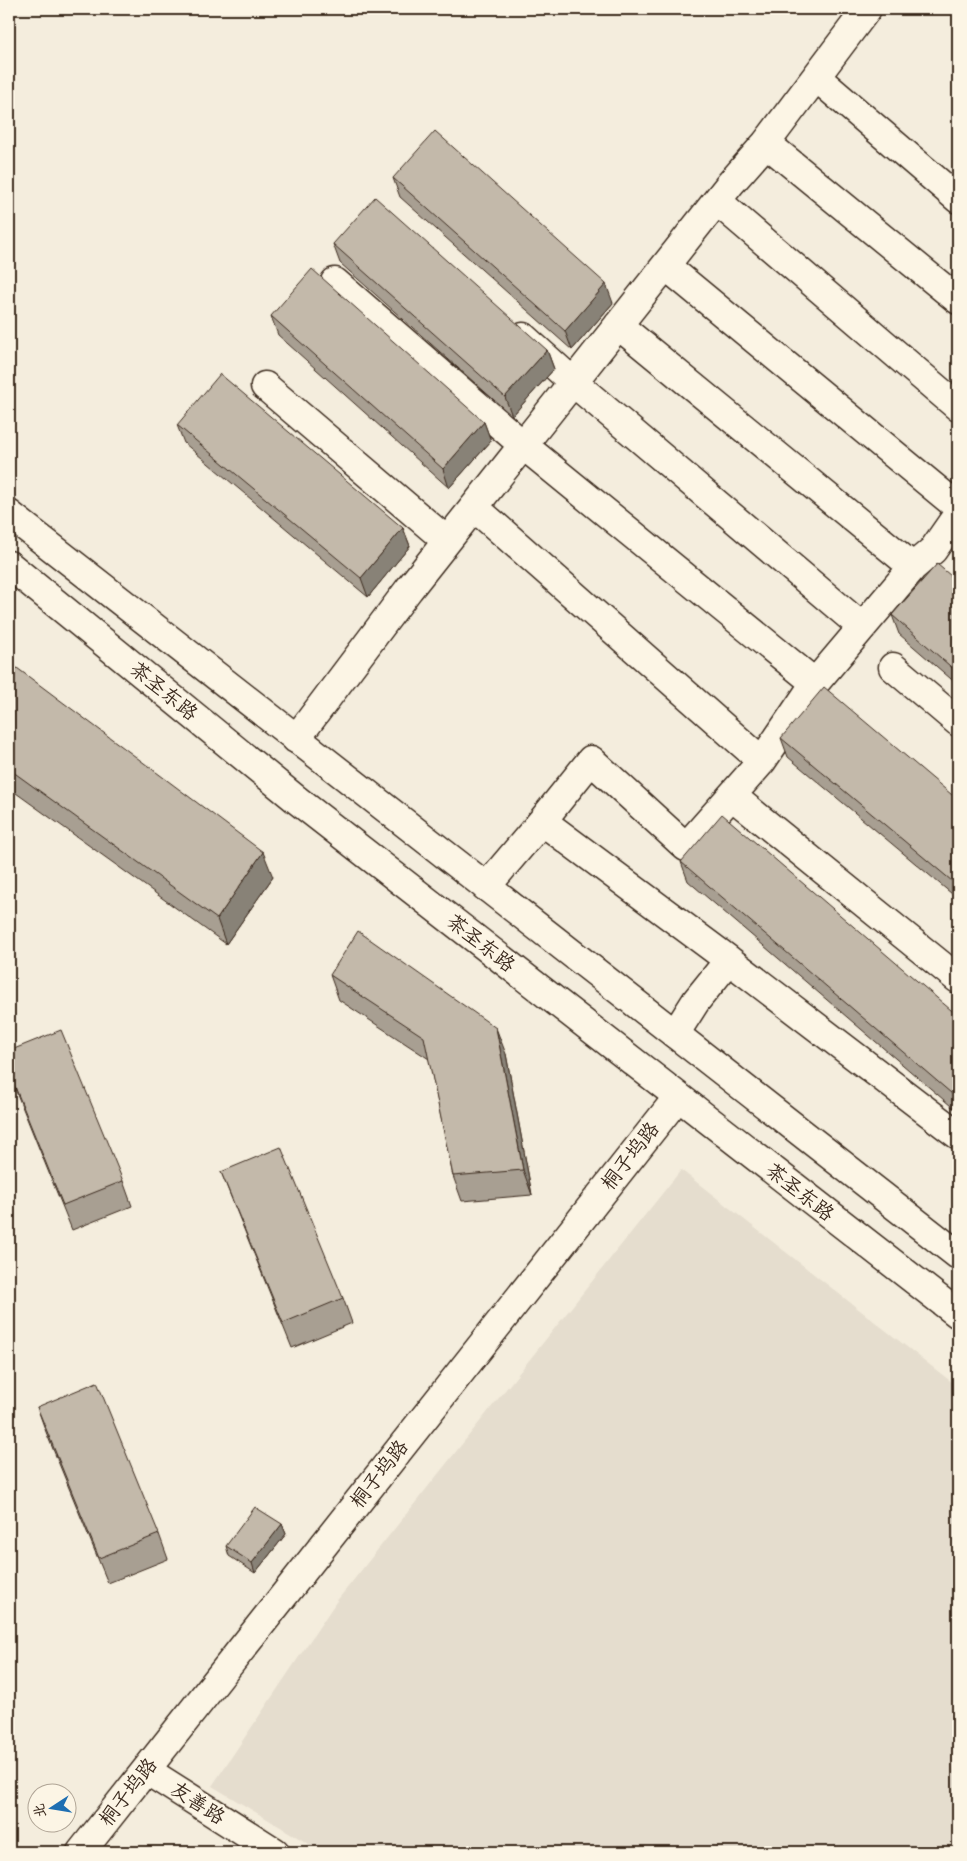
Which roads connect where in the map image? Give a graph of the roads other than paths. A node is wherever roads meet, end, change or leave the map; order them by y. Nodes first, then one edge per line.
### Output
1 (867, 9) edge
2 (816, 77) junction
3 (766, 143) junction
4 (958, 199) edge
5 (717, 201) junction
6 (666, 266) junction
7 (335, 282) dead end
8 (958, 300) edge
9 (502, 317) edge
10 (618, 325) junction
11 (573, 382) junction
12 (265, 386) dead end
13 (958, 407) edge
14 (523, 445) junction
15 (474, 507) junction
16 (958, 508) edge
17 (9, 514) edge
18 (958, 514) edge
19 (447, 541) junction
20 (9, 565) edge
21 (913, 567) junction
22 (862, 627) junction
23 (893, 667) dead end
24 (816, 683) junction
25 (958, 722) edge
26 (296, 740) junction
27 (762, 762) junction
28 (732, 796) junction
29 (542, 821) junction
30 (486, 887) junction
31 (729, 960) junction
32 (958, 979) edge
33 (674, 1034) junction
34 (678, 1097) junction
35 (958, 1135) edge
36 (958, 1255) edge
37 (958, 1314) edge
38 (146, 1770) junction
39 (81, 1852) edge
40 (275, 1852) edge

1 - 2 main road
2 - 3 main road
2 - 4 main road
3 - 5 main road
3 - 8 main road
5 - 6 main road
5 - 13 main road
6 - 10 main road
6 - 16 main road
7 - 14 main road
9 - 11 main road
10 - 11 main road
10 - 21 main road
11 - 14 main road
11 - 22 main road
12 - 19 main road
14 - 15 main road
14 - 24 main road
15 - 19 main road
15 - 27 main road
17 - 26 main road
18 - 21 main road
19 - 26 main road
20 - 34 main road, 茶圣东路
21 - 22 main road
22 - 24 main road
23 - 25 main road
24 - 27 main road
26 - 30 main road
27 - 28 main road
28 - 29 main road
28 - 32 main road
29 - 30 main road
29 - 31 main road
30 - 33 main road
31 - 33 main road
31 - 35 main road
33 - 36 main road
34 - 37 main road, 茶圣东路
34 - 38 main road, 桐子坞路
38 - 39 main road, 桐子坞路
38 - 40 main road, 友善路

